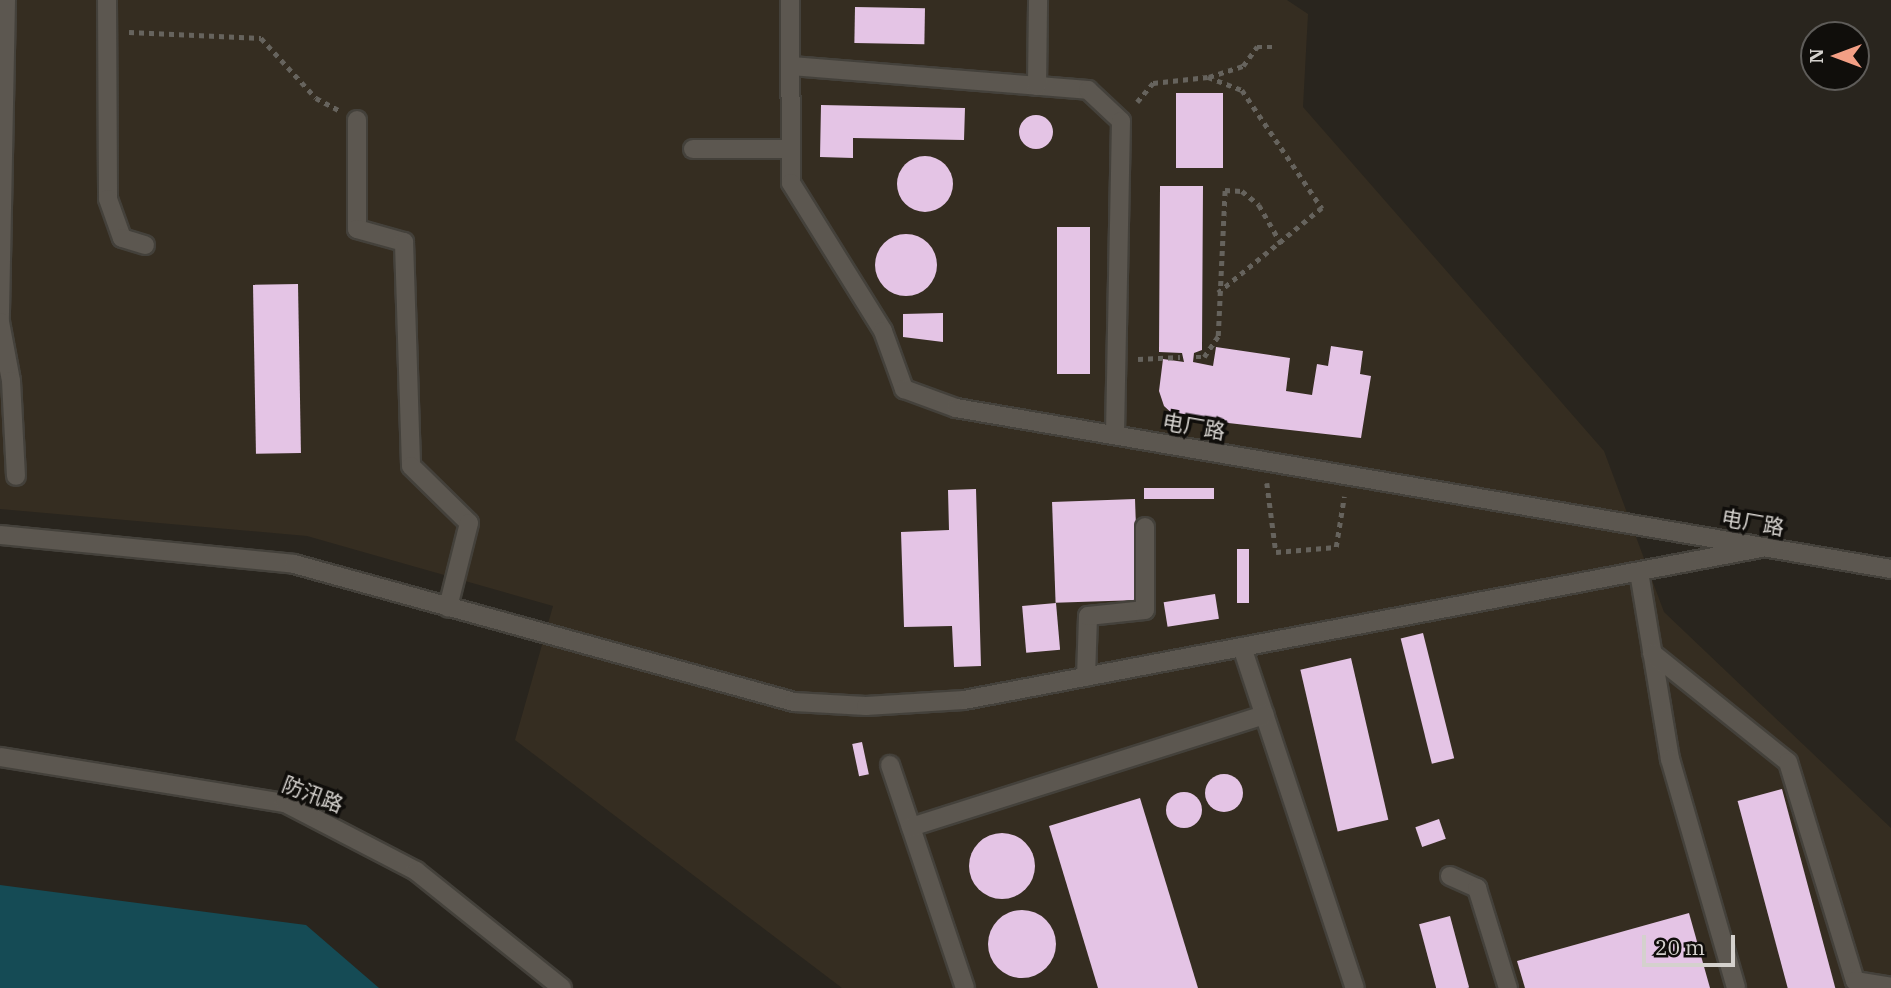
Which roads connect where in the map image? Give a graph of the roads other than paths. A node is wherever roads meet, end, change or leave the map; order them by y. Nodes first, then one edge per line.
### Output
1 (6, 0) edge
2 (107, 0) edge
3 (790, 0) edge
4 (1038, 0) edge
5 (790, 66) junction
6 (1037, 86) junction
7 (2, 99) edge
8 (357, 120) road end
9 (693, 149) dead end
10 (790, 149) junction
11 (145, 245) dead end
12 (1115, 435) junction
13 (16, 476) dead end
14 (1145, 527) dead end
15 (0, 535) edge
16 (1766, 547) junction
17 (1891, 569) edge
18 (1639, 572) junction
19 (448, 607) junction
20 (1242, 647) junction
21 (1652, 653) junction
22 (1086, 677) junction
23 (1265, 715) junction
24 (0, 757) edge
25 (890, 765) dead end
26 (911, 827) junction
27 (1450, 876) dead end
28 (1891, 987) edge
29 (562, 988) edge
30 (965, 988) edge
31 (1355, 988) edge
32 (1508, 988) edge
33 (1736, 988) edge

1 - 7 street
2 - 11 street
3 - 5 street, 电厂路
4 - 6 street
5 - 6 street
5 - 10 street, 电厂路
6 - 12 street
7 - 13 street
8 - 19 street
9 - 10 street
10 - 12 street, 电厂路
12 - 16 street, 电厂路
14 - 22 street
15 - 19 street
16 - 17 street, 电厂路
16 - 18 street
18 - 20 street
18 - 21 street
19 - 22 street
20 - 22 street
20 - 23 street
21 - 28 street
21 - 33 street
23 - 26 street
23 - 31 street
24 - 29 street, 防汛路
25 - 26 street
26 - 30 street
27 - 32 street

